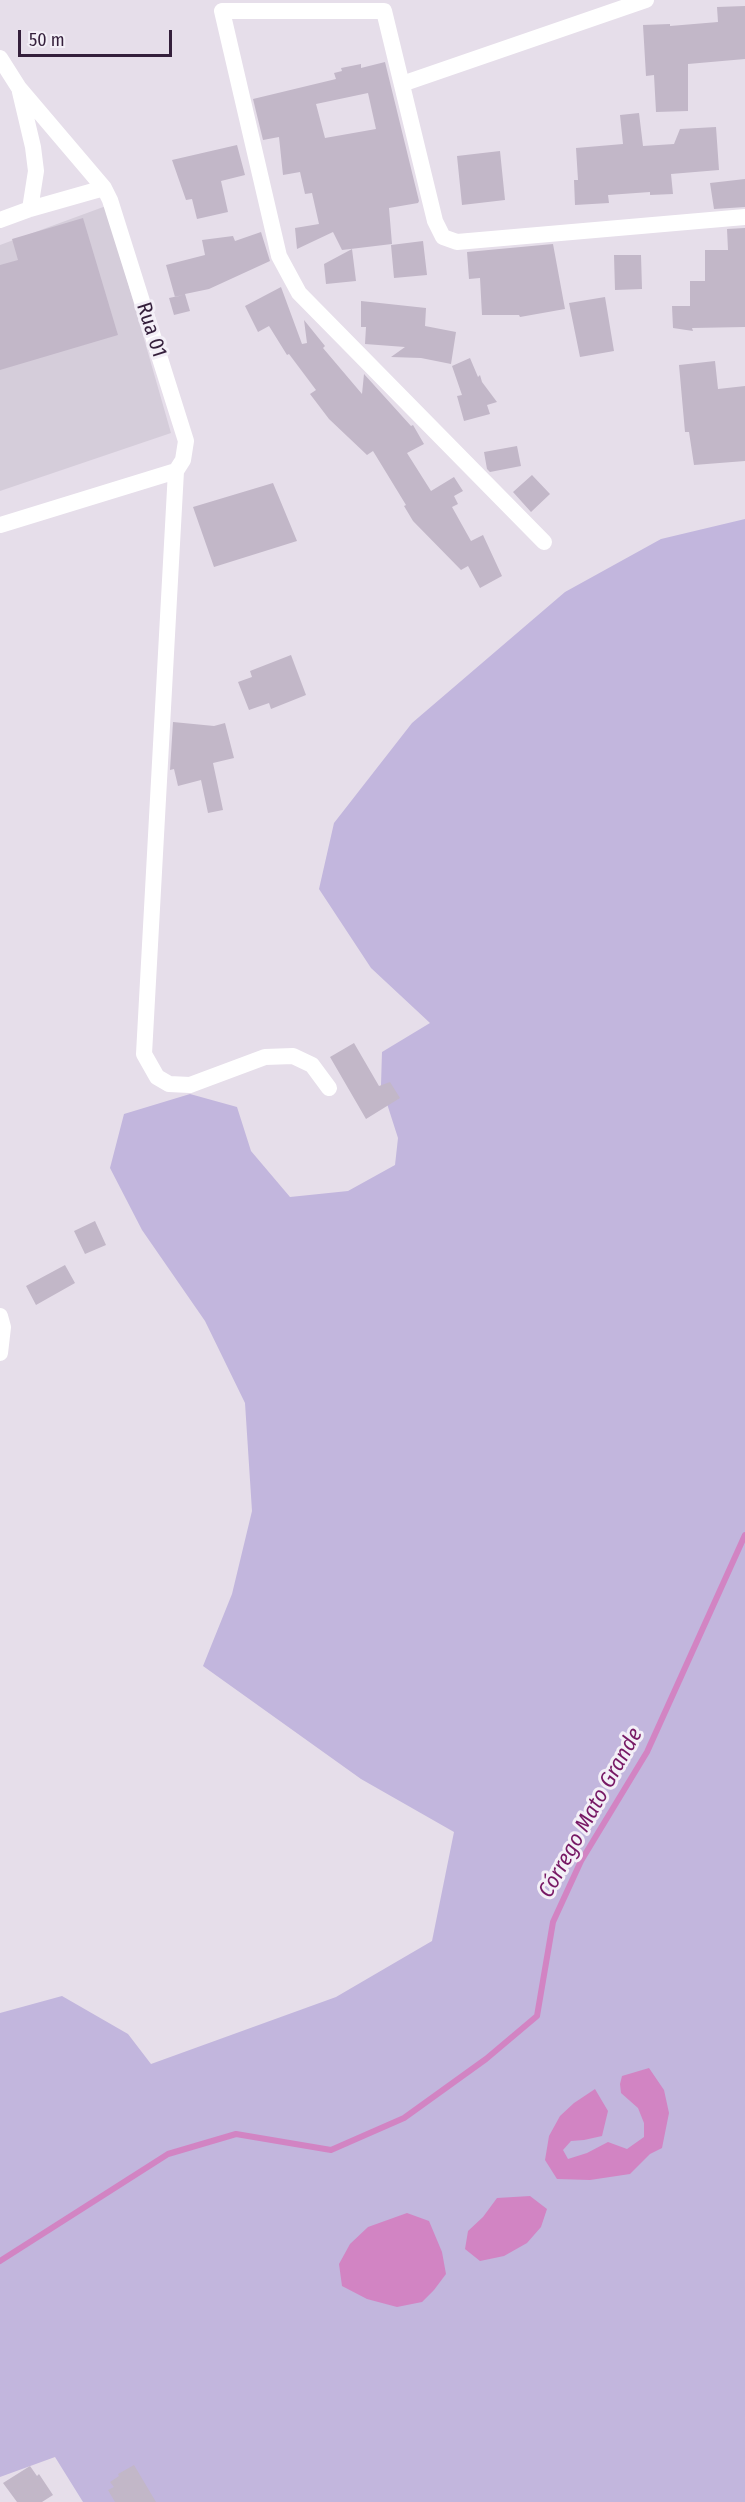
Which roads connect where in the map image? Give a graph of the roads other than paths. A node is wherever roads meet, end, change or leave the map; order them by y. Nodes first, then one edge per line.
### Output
1 (646, 0) edge
2 (0, 58) edge
3 (402, 84) junction
4 (19, 88) junction
5 (104, 188) junction
6 (30, 209) junction
7 (745, 217) edge
8 (0, 220) edge
9 (176, 471) junction
10 (0, 525) edge
11 (544, 542) dead end
12 (329, 1088) dead end
13 (0, 1316) edge
14 (0, 1353) edge

1 - 3 street
2 - 4 street, Rua 01
3 - 7 street
3 - 11 street
4 - 5 street, Rua 01
4 - 6 street
5 - 6 street
5 - 9 street, Rua 01
6 - 8 street
9 - 10 street
9 - 12 street, Rua 01
13 - 14 street

